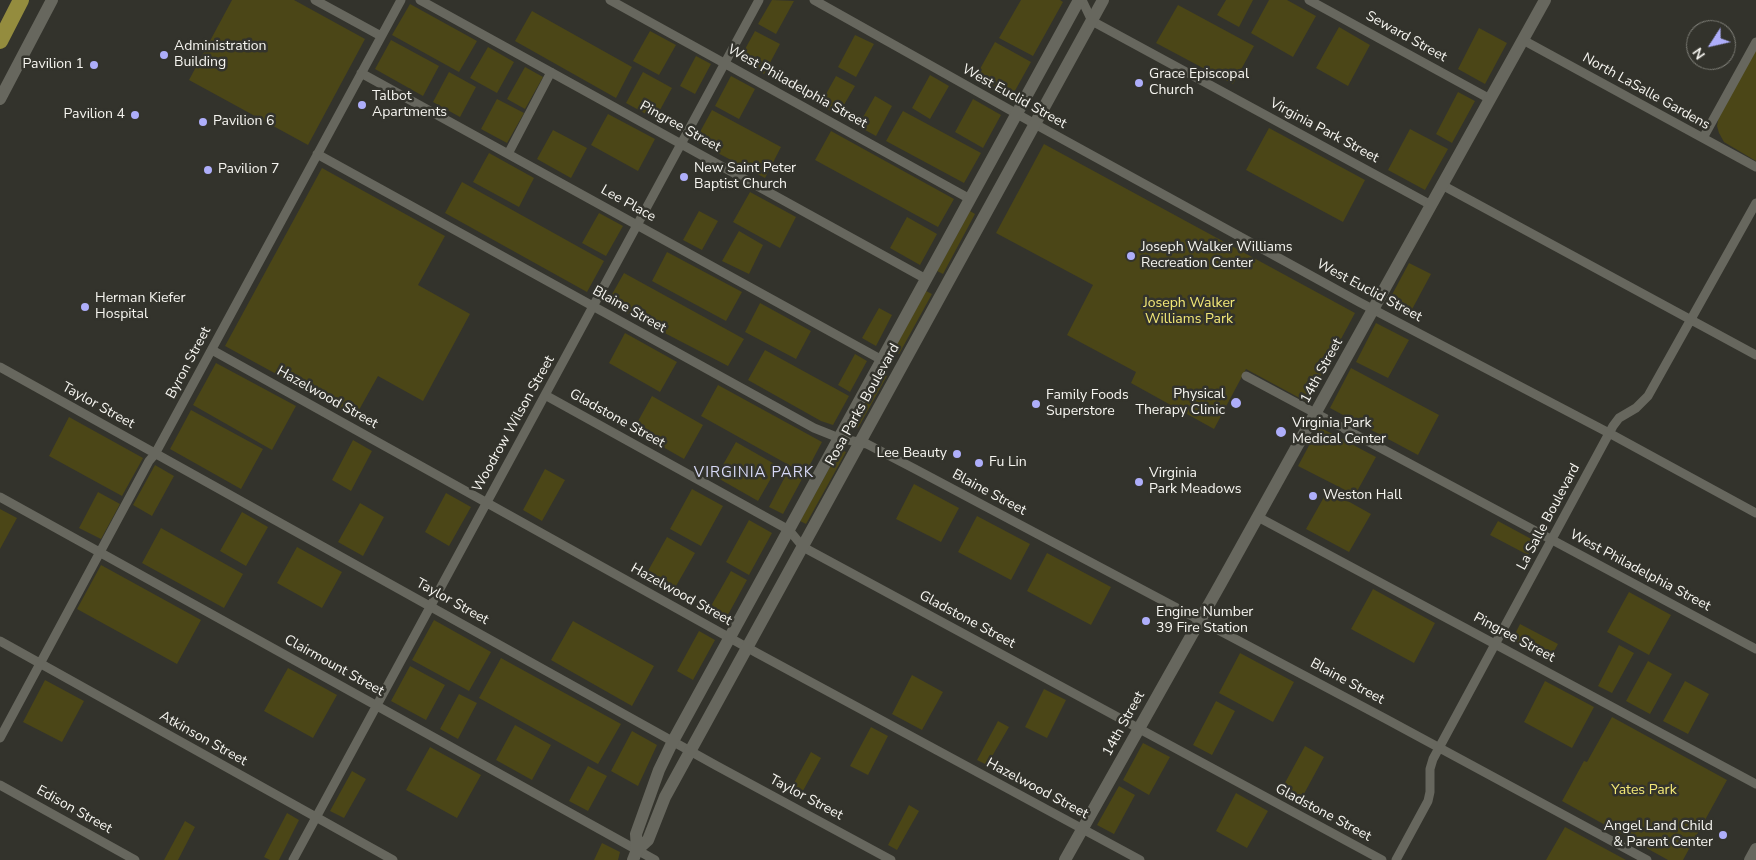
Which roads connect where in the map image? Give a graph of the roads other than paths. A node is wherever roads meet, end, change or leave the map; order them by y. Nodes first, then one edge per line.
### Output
1 (11, 0) edge
2 (21, 0) edge
3 (52, 0) edge
4 (315, 0) edge
5 (400, 0) edge
6 (420, 0) edge
7 (610, 0) edge
8 (759, 0) edge
9 (814, 0) edge
10 (1080, 0) edge
11 (1103, 0) edge
12 (1309, 0) edge
13 (1545, 0) edge
14 (0, 19) edge
15 (1092, 21) junction
16 (381, 36) junction
17 (0, 40) edge
18 (1523, 40) junction
19 (1756, 42) edge
20 (725, 63) junction
21 (552, 72) junction
22 (361, 73) junction
23 (1490, 98) junction
24 (0, 99) edge
25 (1016, 114) junction
26 (1035, 124) junction
27 (1703, 138) junction
28 (681, 144) junction
29 (317, 154) junction
30 (508, 154) junction
31 (1756, 167) edge
32 (1442, 184) junction
33 (970, 199) junction
34 (1756, 202) edge
35 (1431, 205) junction
36 (638, 225) junction
37 (926, 279) junction
38 (594, 306) junction
39 (1373, 309) junction
40 (1691, 320) junction
41 (212, 350) junction
42 (1756, 355) edge
43 (882, 360) junction
44 (0, 367) edge
45 (1246, 376) dead end
46 (545, 395) junction
47 (1315, 413) junction
48 (1609, 434) junction
49 (839, 438) junction
50 (860, 442) junction
51 (155, 454) junction
52 (0, 497) edge
53 (487, 503) junction
54 (1756, 513) edge
55 (1258, 517) junction
56 (789, 530) junction
57 (1553, 539) junction
58 (802, 547) junction
59 (100, 552) junction
60 (430, 606) junction
61 (1200, 620) junction
62 (730, 638) junction
63 (0, 641) edge
64 (1496, 644) junction
65 (748, 648) junction
66 (1756, 649) edge
67 (40, 664) junction
68 (376, 705) junction
69 (1138, 728) junction
70 (0, 738) edge
71 (673, 742) junction
72 (1439, 748) junction
73 (690, 751) junction
74 (1756, 784) edge
75 (0, 785) edge
76 (316, 817) junction
77 (1082, 829) junction
78 (635, 855) edge
79 (135, 860) edge
80 (293, 860) edge
81 (393, 860) edge
82 (655, 860) edge
83 (892, 860) edge
84 (1065, 860) edge
85 (1140, 860) edge
86 (1382, 860) edge
87 (1396, 860) edge
88 (1647, 860) edge

1 - 14 highway
2 - 17 highway
3 - 24 street
4 - 16 street
5 - 16 street, Byron Street
6 - 21 street, Pingree Street
7 - 20 street, West Philadelphia Street
8 - 20 street, Woodrow Wilson Street
9 - 25 street, West Euclid Street
10 - 15 street
10 - 25 street, Rosa Parks Boulevard
11 - 15 street, Rosa Parks Boulevard
12 - 23 street, Seward Street
13 - 18 street, 14th Street
15 - 26 street, Rosa Parks Boulevard
15 - 35 street, Virginia Park Street
16 - 22 street, Byron Street
18 - 23 street, 14th Street
18 - 27 street, North LaSalle Gardens
19 - 27 street
20 - 28 street, Woodrow Wilson Street
20 - 33 street, West Philadelphia Street
21 - 28 street, Pingree Street
21 - 30 street
22 - 29 street, Byron Street
22 - 30 street, Lee Place
23 - 32 street, 14th Street
25 - 26 street, West Euclid Street
25 - 33 street, Rosa Parks Boulevard
26 - 39 street, West Euclid Street
26 - 50 street, Rosa Parks Boulevard
27 - 31 street, North LaSalle Gardens
28 - 36 street, Woodrow Wilson Street
28 - 37 street, Pingree Street
29 - 38 street, Blaine Street
29 - 41 street, Byron Street
30 - 36 street, Lee Place
32 - 35 street, 14th Street
32 - 40 street
33 - 37 street, Rosa Parks Boulevard
34 - 40 street, La Salle Boulevard
35 - 39 street, 14th Street
36 - 38 street, Woodrow Wilson Street
36 - 43 street, Lee Place
37 - 43 street, Rosa Parks Boulevard
38 - 46 street, Woodrow Wilson Street
38 - 49 street, Blaine Street
39 - 47 street, 14th Street
39 - 48 street, West Euclid Street
40 - 42 street
40 - 48 street, La Salle Boulevard
41 - 51 street, Byron Street
41 - 53 street, Hazelwood Street
43 - 49 street, Rosa Parks Boulevard
44 - 51 street, Taylor Street
45 - 47 street, West Philadelphia Street
46 - 53 street, Woodrow Wilson Street
46 - 56 street, Gladstone Street
47 - 55 street, 14th Street
47 - 57 street, West Philadelphia Street
48 - 54 street, West Euclid Street
48 - 57 street, La Salle Boulevard
49 - 50 street, Blaine Street
49 - 56 street, Rosa Parks Boulevard
50 - 58 street, Rosa Parks Boulevard
50 - 61 street, Blaine Street
51 - 59 street, Byron Street
51 - 60 street, Taylor Street
52 - 59 street, Clairmount Street
53 - 60 street, Woodrow Wilson Street
53 - 62 street, Hazelwood Street
55 - 61 street, 14th Street
55 - 64 street, Pingree Street
56 - 58 street, Gladstone Street
56 - 62 street, Rosa Parks Boulevard
57 - 64 street, La Salle Boulevard
57 - 66 street, West Philadelphia Street
58 - 65 street, Rosa Parks Boulevard
58 - 69 street, Gladstone Street
59 - 67 street, Byron Street
59 - 68 street, Clairmount Street
60 - 68 street, Woodrow Wilson Street
60 - 71 street, Taylor Street
61 - 69 street, 14th Street
61 - 72 street, Blaine Street
62 - 65 street, Hazelwood Street
62 - 71 street, Rosa Parks Boulevard
63 - 67 street, Atkinson Street
64 - 72 street, La Salle Boulevard
64 - 74 street, Pingree Street
65 - 73 street, Rosa Parks Boulevard
65 - 77 street, Hazelwood Street
67 - 70 street, Byron Street
67 - 76 street, Atkinson Street
68 - 76 street, Woodrow Wilson Street
68 - 78 street, Clairmount Street
69 - 77 street, 14th Street
69 - 86 street, Gladstone Street
71 - 73 street, Taylor Street
71 - 78 street, Rosa Parks Boulevard
72 - 87 street, La Salle Boulevard
72 - 88 street, Blaine Street
73 - 78 street, Rosa Parks Boulevard
73 - 83 street, Taylor Street
75 - 79 street, Edison Street
76 - 80 street, Woodrow Wilson Street
76 - 81 street, Atkinson Street
77 - 84 street, 14th Street
77 - 85 street, Hazelwood Street
78 - 82 street, Clairmount Street

